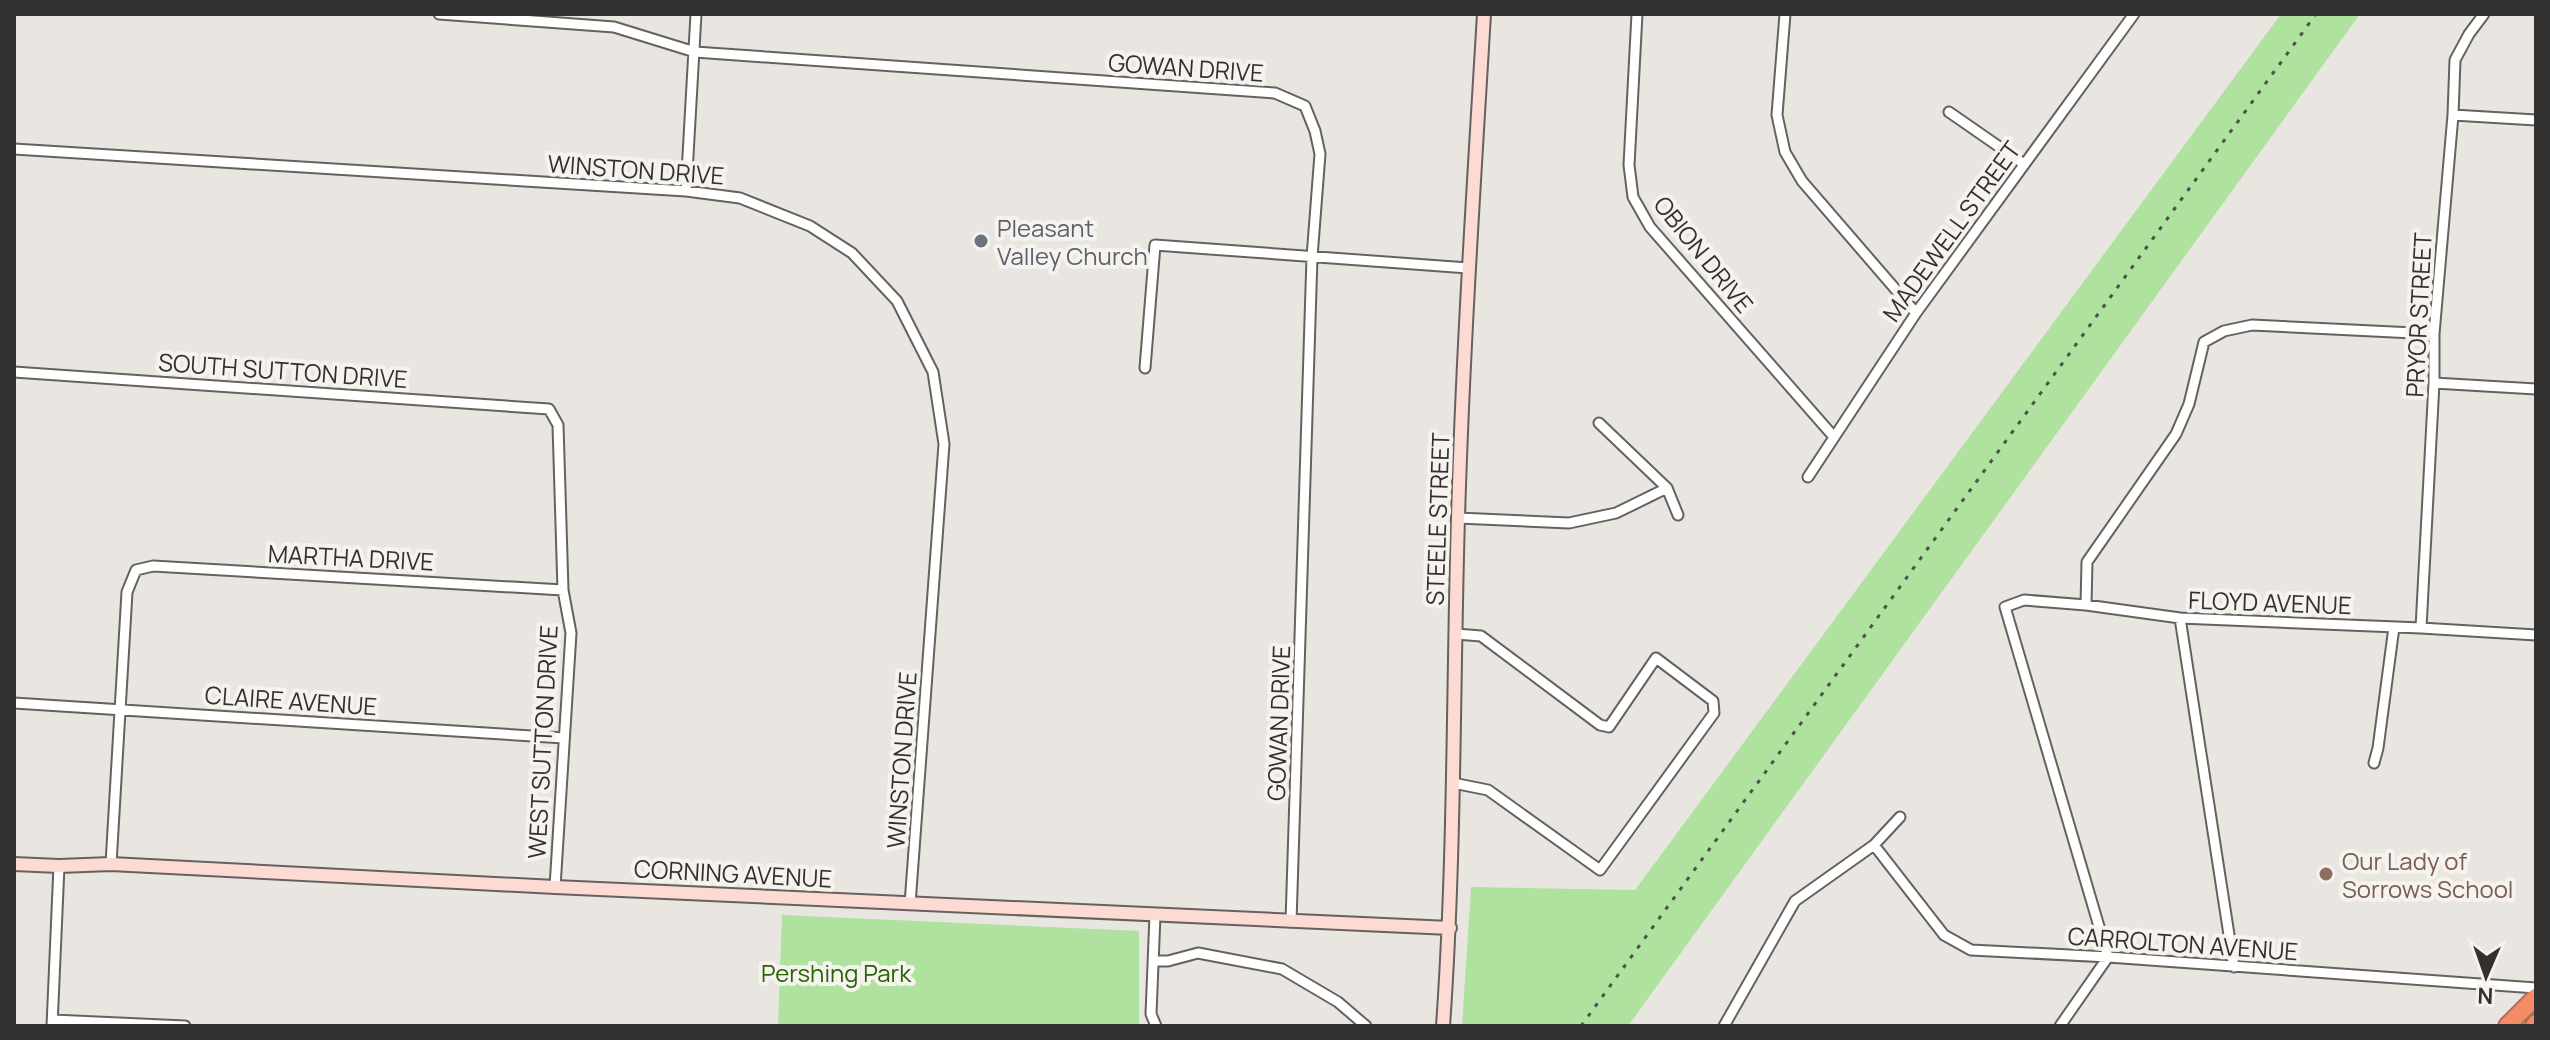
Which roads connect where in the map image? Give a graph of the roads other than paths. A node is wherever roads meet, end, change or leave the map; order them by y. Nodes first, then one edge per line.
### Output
1 (439, 14) edge
2 (696, 14) edge
3 (1484, 14) edge
4 (1637, 14) edge
5 (1785, 14) edge
6 (2134, 14) edge
7 (2484, 14) edge
8 (695, 52) junction
9 (1949, 112) dead end
10 (2453, 115) junction
11 (2536, 120) edge
12 (14, 149) edge
13 (2024, 164) junction
14 (686, 191) junction
15 (1312, 257) junction
16 (1468, 268) junction
17 (1916, 313) junction
18 (2434, 334) junction
19 (1145, 368) dead end
20 (14, 372) edge
21 (2434, 383) junction
22 (2536, 389) edge
23 (549, 409) joint
24 (1599, 423) dead end
25 (1834, 437) junction
26 (1808, 477) dead end
27 (1667, 488) junction
28 (1678, 515) dead end
29 (1458, 518) junction
30 (563, 590) junction
31 (2086, 605) junction
32 (2180, 618) junction
33 (2394, 627) junction
34 (2421, 628) junction
35 (1456, 634) junction
36 (2536, 635) edge
37 (14, 703) edge
38 (121, 708) junction
39 (564, 738) junction
40 (2374, 763) dead end
41 (1453, 783) junction
42 (1900, 817) dead end
43 (1874, 845) junction
44 (14, 864) edge
45 (111, 864) junction
46 (59, 866) junction
47 (555, 887) junction
48 (910, 904) junction
49 (1155, 915) junction
50 (1291, 922) junction
51 (1450, 928) junction
52 (2108, 957) junction
53 (1154, 961) junction
54 (2234, 967) junction
55 (2536, 988) edge
56 (2536, 997) edge
57 (52, 1023) edge
58 (185, 1026) edge
59 (1156, 1026) edge
60 (1366, 1026) edge
61 (1443, 1026) edge
62 (1724, 1026) edge
63 (2060, 1026) edge
64 (2507, 1026) edge

1 - 8 street, GOWAN DRIVE
2 - 8 street
3 - 16 street, STEELE STREET
4 - 25 street, OBION DRIVE
5 - 17 street
6 - 13 street, MADEWELL STREET
7 - 10 street, PRYOR STREET
8 - 14 street
8 - 15 street, GOWAN DRIVE
9 - 13 street
10 - 11 street
10 - 18 street, PRYOR STREET
12 - 14 street, WINSTON DRIVE
13 - 17 street, MADEWELL STREET
14 - 48 street, WINSTON DRIVE
15 - 16 street
15 - 19 street
15 - 50 street, GOWAN DRIVE
16 - 29 street, STEELE STREET
17 - 25 street, MADEWELL STREET
18 - 21 street, PRYOR STREET
18 - 31 street
20 - 23 street, SOUTH SUTTON DRIVE
21 - 22 street
21 - 34 street, PRYOR STREET
23 - 30 street, WEST SUTTON DRIVE
24 - 27 street
25 - 26 street, MADEWELL STREET
27 - 28 street
27 - 29 street
29 - 35 street, STEELE STREET
30 - 38 street, MARTHA DRIVE
30 - 39 street, WEST SUTTON DRIVE
31 - 32 street, FLOYD AVENUE
31 - 52 street, FLOYD AVENUE
32 - 33 street, FLOYD AVENUE
32 - 54 street
33 - 34 street, FLOYD AVENUE
33 - 40 street
34 - 36 street, FLOYD AVENUE
35 - 41 street, STEELE STREET
35 - 41 street
37 - 38 street, CLAIRE AVENUE
38 - 39 street, CLAIRE AVENUE
38 - 45 street
39 - 47 street, WEST SUTTON DRIVE
41 - 51 street, STEELE STREET
42 - 43 street
43 - 52 street, CARROLTON AVENUE
43 - 62 street
44 - 46 street, CORNING AVENUE
45 - 46 street, CORNING AVENUE
45 - 47 street, CORNING AVENUE
46 - 57 street
47 - 48 street, CORNING AVENUE
48 - 49 street, CORNING AVENUE
49 - 50 street, CORNING AVENUE
49 - 53 street
50 - 51 street, CORNING AVENUE
51 - 61 street, STEELE STREET
52 - 54 street, CARROLTON AVENUE
52 - 63 street
53 - 59 street
53 - 60 street
54 - 55 street, CARROLTON AVENUE
56 - 64 highway
57 - 58 street

